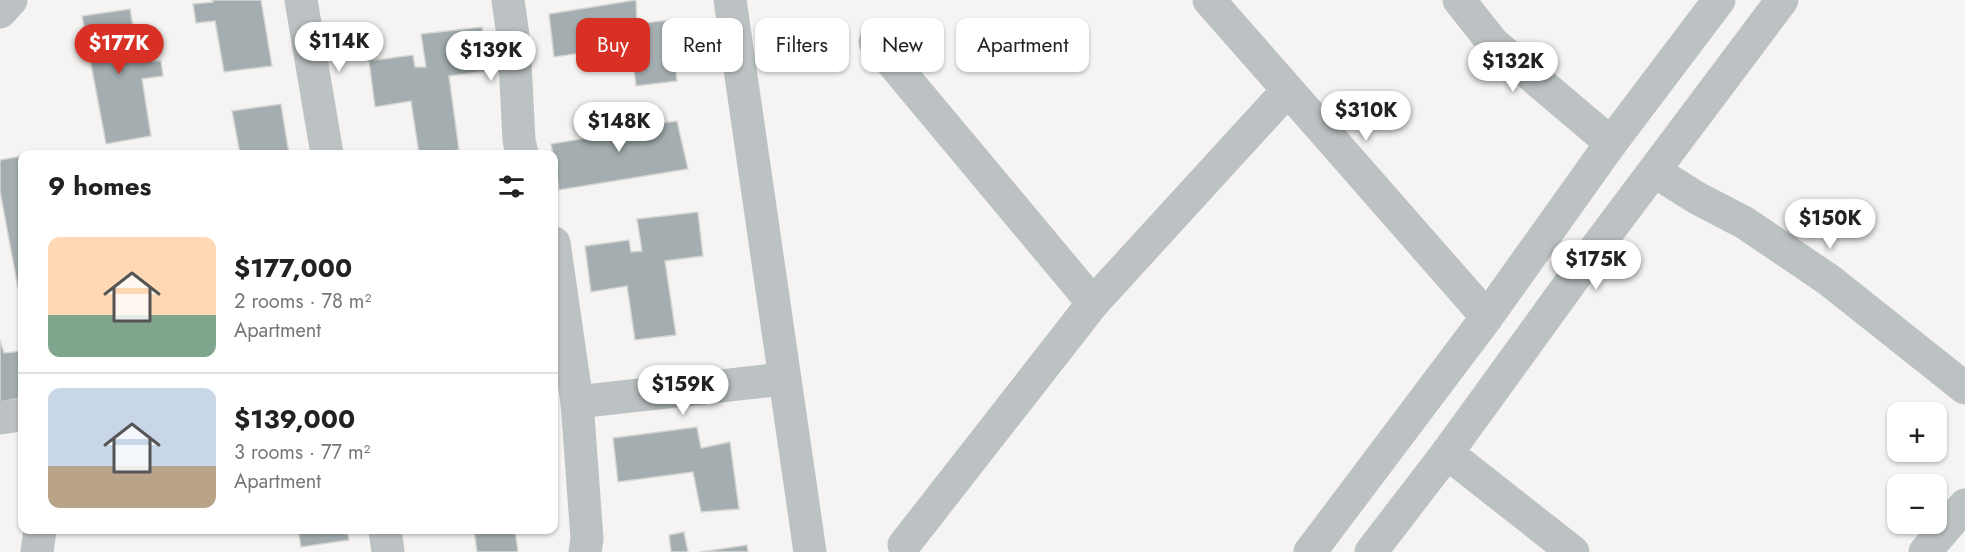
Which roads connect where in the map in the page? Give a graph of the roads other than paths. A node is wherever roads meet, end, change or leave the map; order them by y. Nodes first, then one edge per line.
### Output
1 (11, 0) edge
2 (301, 0) edge
3 (508, 0) edge
4 (730, 0) edge
5 (1209, 0) edge
6 (1459, 0) edge
7 (1719, 0) edge
8 (1782, 0) edge
9 (0, 12) edge
10 (900, 72) edge
11 (1287, 91) junction
12 (1611, 142) junction
13 (326, 150) edge
14 (521, 150) edge
15 (1654, 171) junction
16 (1544, 237) junction
17 (1584, 264) junction
18 (558, 287) edge
19 (1093, 303) junction
20 (1487, 316) junction
21 (784, 379) junction
22 (1965, 388) edge
23 (18, 416) edge
24 (0, 418) edge
25 (570, 418) edge
26 (1447, 453) junction
27 (1965, 505) edge
28 (39, 534) edge
29 (386, 534) edge
30 (904, 545) dead end
31 (37, 552) edge
32 (388, 552) edge
33 (585, 552) edge
34 (810, 552) edge
35 (1310, 552) edge
36 (1371, 552) edge
37 (1573, 552) edge
38 (1925, 552) edge

1 - 9 street
2 - 13 street
3 - 14 street
4 - 21 street
5 - 11 street
6 - 12 street
7 - 12 street
8 - 15 street
10 - 19 street
11 - 19 street
11 - 20 street
12 - 16 street
15 - 17 street
15 - 22 street
16 - 17 street
16 - 20 street
17 - 26 street
18 - 25 street
19 - 30 street
20 - 35 street
21 - 25 street
21 - 34 street
23 - 24 street
25 - 33 street
26 - 36 street
26 - 37 street
27 - 38 street
28 - 31 street
29 - 32 street

